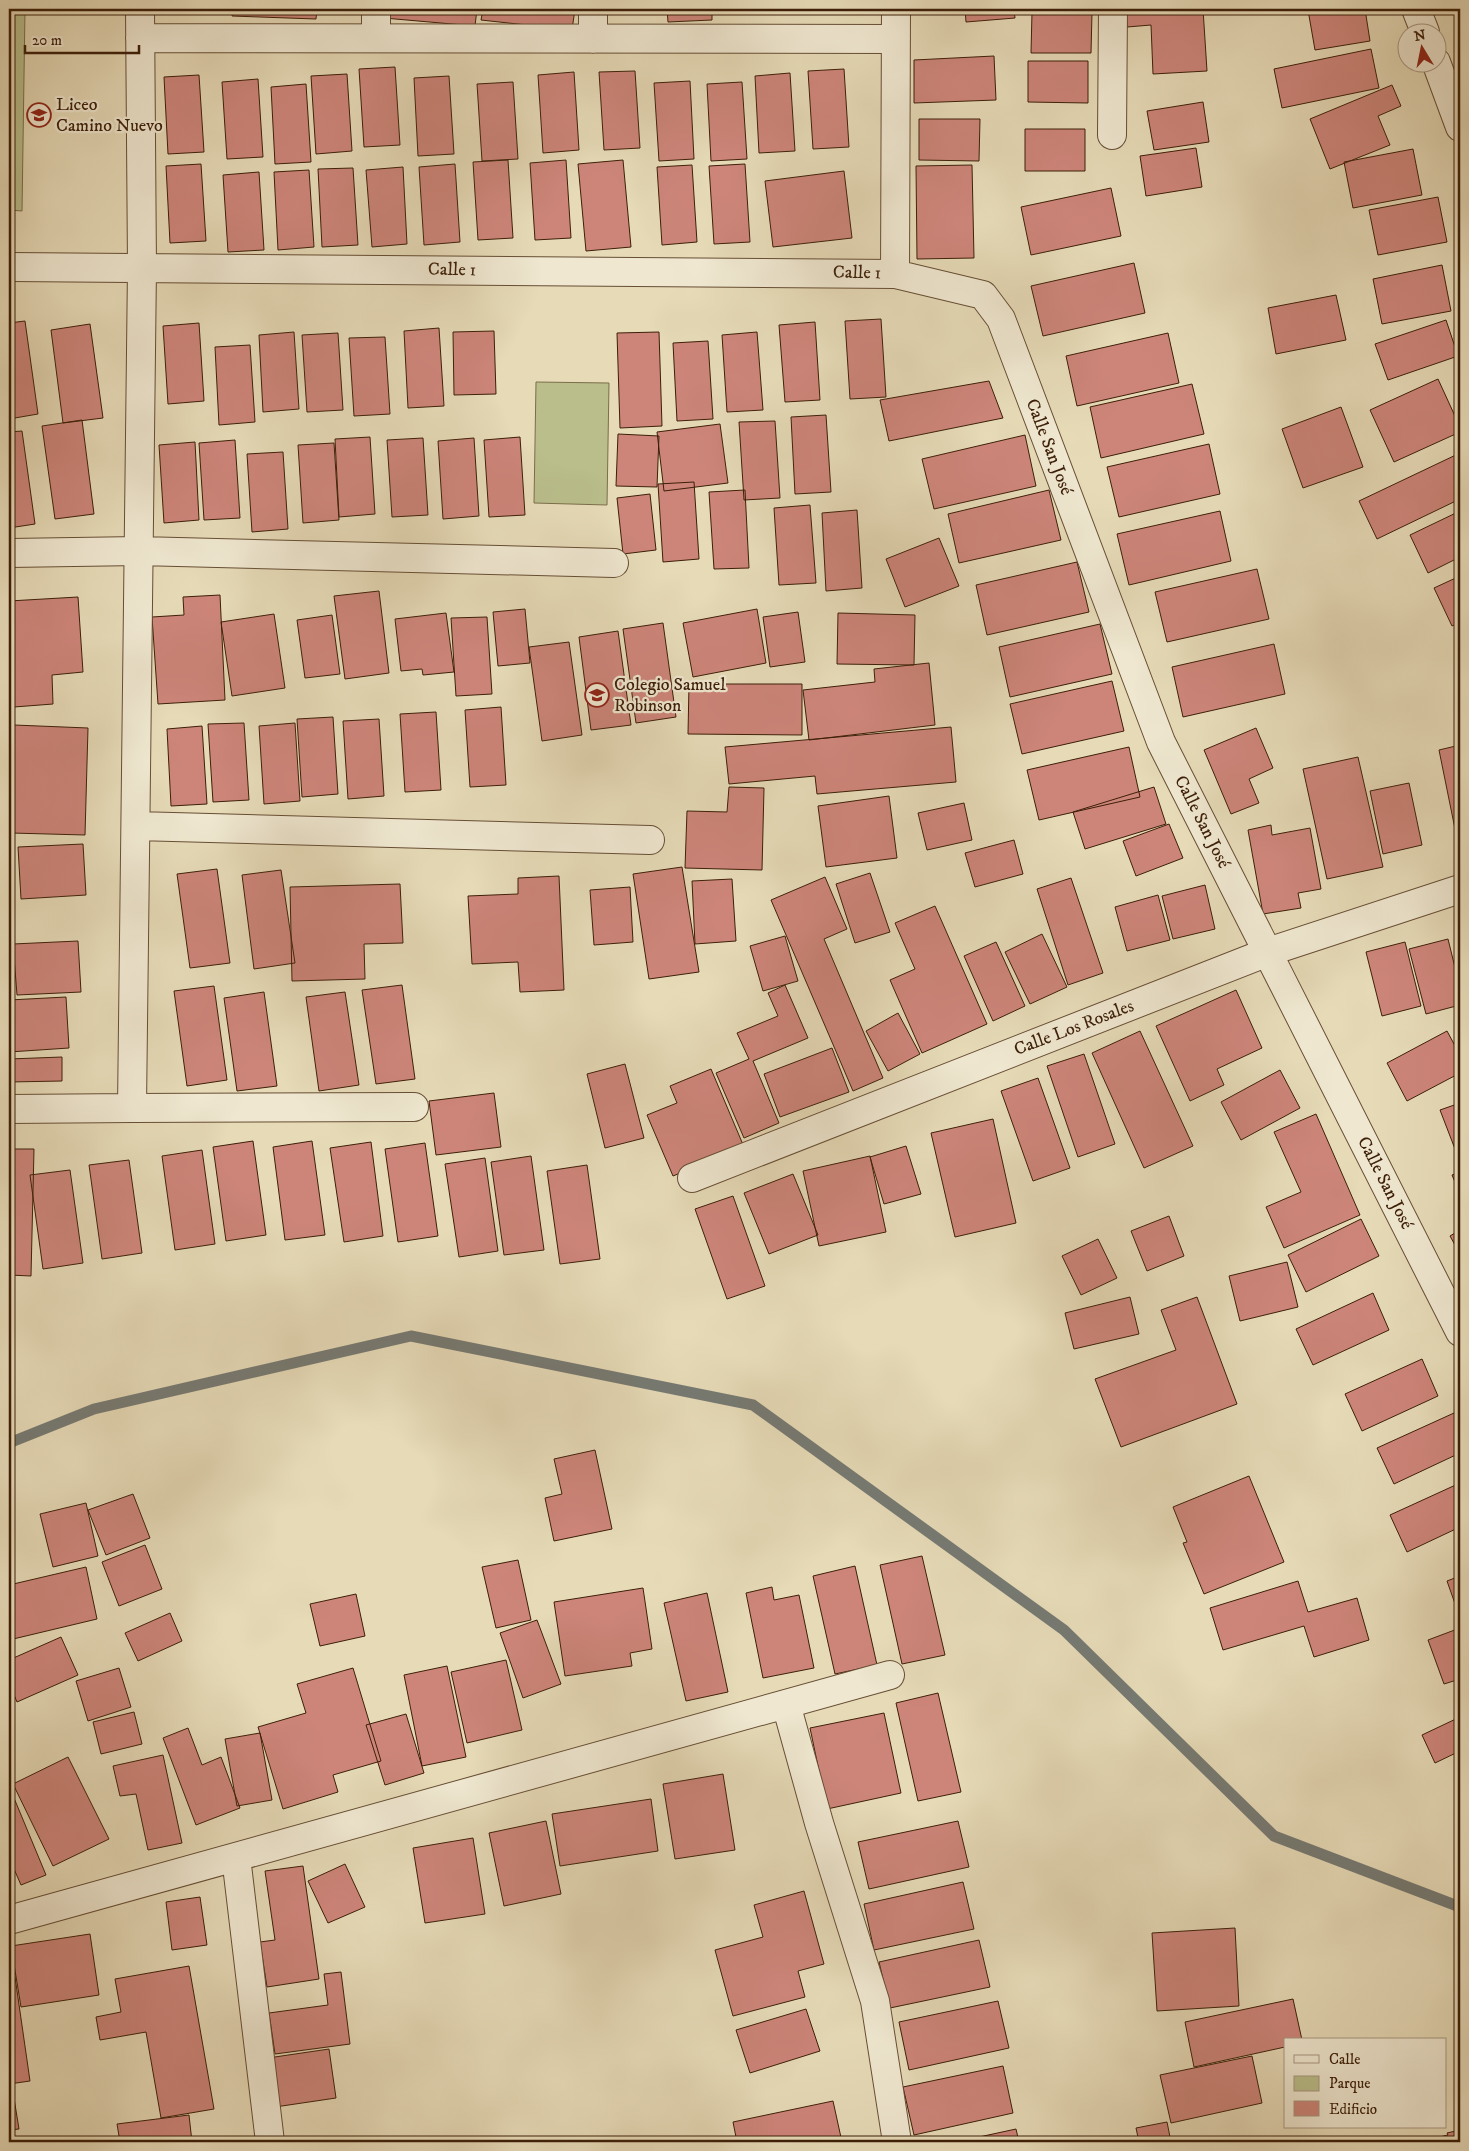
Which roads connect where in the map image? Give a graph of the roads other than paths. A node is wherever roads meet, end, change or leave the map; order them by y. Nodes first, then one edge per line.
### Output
1 (140, 9) edge
2 (376, 9) edge
3 (593, 9) edge
4 (896, 9) edge
5 (1113, 9) edge
6 (1416, 9) edge
7 (1421, 22) edge
8 (140, 38) junction
9 (376, 38) junction
10 (896, 38) junction
11 (593, 39) junction
12 (1440, 72) edge
13 (1460, 127) edge
14 (1112, 136) dead end
15 (9, 267) edge
16 (142, 267) junction
17 (895, 274) junction
18 (983, 295) joint
19 (139, 551) junction
20 (9, 552) edge
21 (614, 563) dead end
22 (136, 826) junction
23 (650, 840) dead end
24 (1460, 889) edge
25 (1268, 952) junction
26 (414, 1107) dead end
27 (132, 1108) junction
28 (9, 1109) edge
29 (692, 1178) dead end
30 (1460, 1332) edge
31 (890, 1675) dead end
32 (786, 1704) junction
33 (236, 1857) junction
34 (9, 1920) edge
35 (270, 2142) edge
36 (897, 2142) edge

1 - 8 street
2 - 9 street
3 - 11 street
4 - 10 street, Calle 1
5 - 14 street
6 - 7 street
8 - 9 street
8 - 16 street
9 - 11 street
10 - 11 street
10 - 17 street, Calle 1
12 - 13 street
15 - 16 street, Calle 1
16 - 17 street, Calle 1
16 - 19 street
17 - 18 street, Calle 1
18 - 25 street, Calle San José
19 - 20 street
19 - 21 street
19 - 22 street
22 - 23 street
22 - 27 street
24 - 25 street, Calle Los Rosales
25 - 29 street, Calle Los Rosales
25 - 30 street, Calle San José
26 - 27 street
27 - 28 street
31 - 32 street
32 - 33 street
32 - 36 street
33 - 34 street
33 - 35 street

